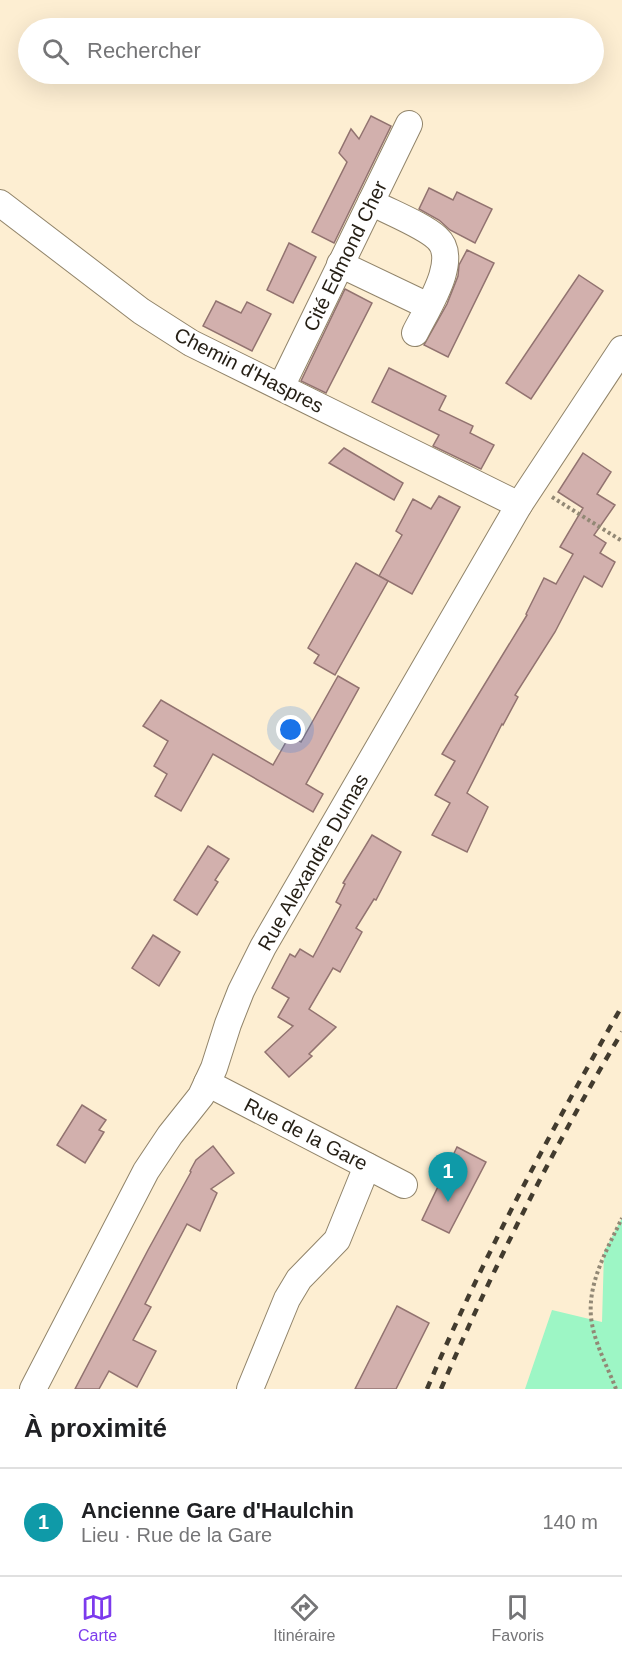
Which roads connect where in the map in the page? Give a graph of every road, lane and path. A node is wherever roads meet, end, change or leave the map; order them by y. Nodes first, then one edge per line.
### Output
1 (409, 124) dead end
2 (371, 202) junction
3 (0, 203) edge
4 (340, 264) junction
5 (428, 306) junction
6 (415, 333) dead end
7 (622, 349) edge
8 (281, 387) junction
9 (525, 495) junction
10 (622, 541) edge
11 (207, 1083) junction
12 (367, 1166) junction
13 (404, 1185) dead end
14 (622, 1218) edge
15 (33, 1389) edge
16 (250, 1389) edge
17 (616, 1389) edge

1 - 2 street, Cité Edmond Cher
2 - 4 street, Cité Edmond Cher
2 - 5 street
3 - 8 street, Chemin d'Haspres
4 - 5 street
4 - 8 street, Cité Edmond Cher
5 - 6 street
7 - 9 street, Rue Alexandre Dumas
8 - 9 street, Chemin d'Haspres
9 - 10 path
9 - 11 street, Rue Alexandre Dumas
11 - 12 street, Rue de la Gare
11 - 15 street, Rue Alexandre Dumas
12 - 13 street, Rue de la Gare
12 - 16 street
14 - 17 path

